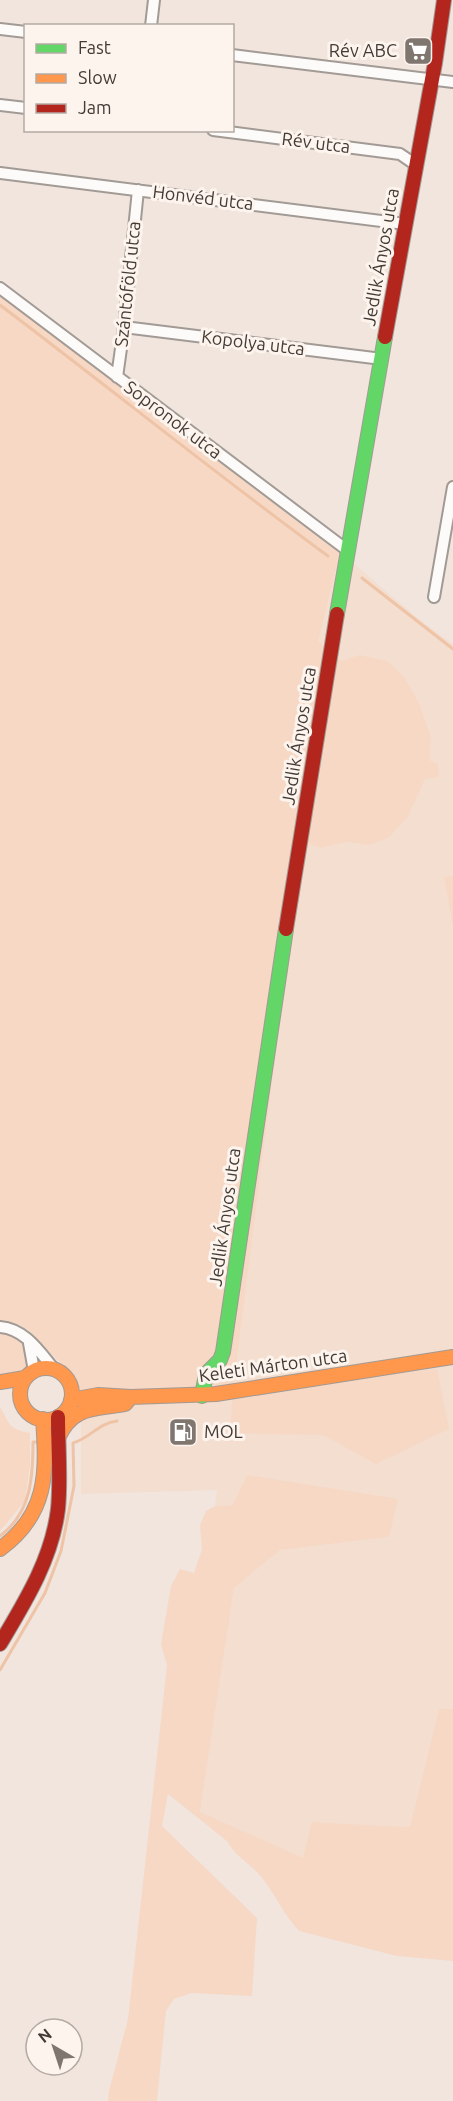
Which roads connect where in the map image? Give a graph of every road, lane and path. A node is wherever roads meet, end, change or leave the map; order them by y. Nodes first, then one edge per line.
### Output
1 (154, 0) edge
2 (444, 0) edge
3 (151, 24) edge
4 (0, 29) edge
5 (24, 32) edge
6 (234, 56) edge
7 (432, 78) junction
8 (453, 82) edge
9 (0, 105) edge
10 (24, 108) edge
11 (229, 132) edge
12 (416, 165) junction
13 (0, 173) edge
14 (138, 190) junction
15 (405, 224) junction
16 (0, 288) edge
17 (124, 327) junction
18 (382, 359) junction
19 (117, 377) junction
20 (453, 486) edge
21 (347, 550) junction
22 (434, 597) dead end
23 (0, 1327) edge
24 (28, 1340) junction
25 (453, 1357) edge
26 (54, 1369) junction
27 (30, 1374) junction
28 (0, 1382) edge
29 (0, 1390) edge
30 (71, 1394) junction
31 (202, 1396) junction
32 (131, 1397) junction
33 (21, 1400) junction
34 (57, 1417) junction
35 (43, 1419) junction
36 (58, 1438) junction
37 (0, 1549) edge
38 (0, 1644) edge

1 - 3 street
2 - 7 main road, Jedlik Ányos utca
4 - 5 street
6 - 7 street
7 - 8 street
7 - 12 main road, Jedlik Ányos utca
9 - 10 street
11 - 12 street, Rév utca
12 - 15 main road, Jedlik Ányos utca
13 - 14 street, Honvéd utca
14 - 15 street, Honvéd utca
14 - 17 street, Szántóföld utca
15 - 18 main road, Jedlik Ányos utca
16 - 19 street, Sopronok utca
17 - 18 street, Kopolya utca
17 - 19 street, Szántóföld utca
18 - 21 main road, Jedlik Ányos utca
19 - 21 street, Sopronok utca
20 - 22 street
21 - 31 main road, Jedlik Ányos utca
23 - 24 street
24 - 26 street
24 - 27 street
25 - 31 main road, Keleti Márton utca
26 - 27 main road
26 - 30 main road
27 - 28 main road
27 - 33 main road
29 - 33 main road
30 - 32 main road, Keleti Márton utca
30 - 34 main road
31 - 32 main road, Keleti Márton utca
32 - 36 main road
33 - 35 main road
34 - 35 main road
34 - 36 main road
35 - 37 main road
36 - 38 main road

